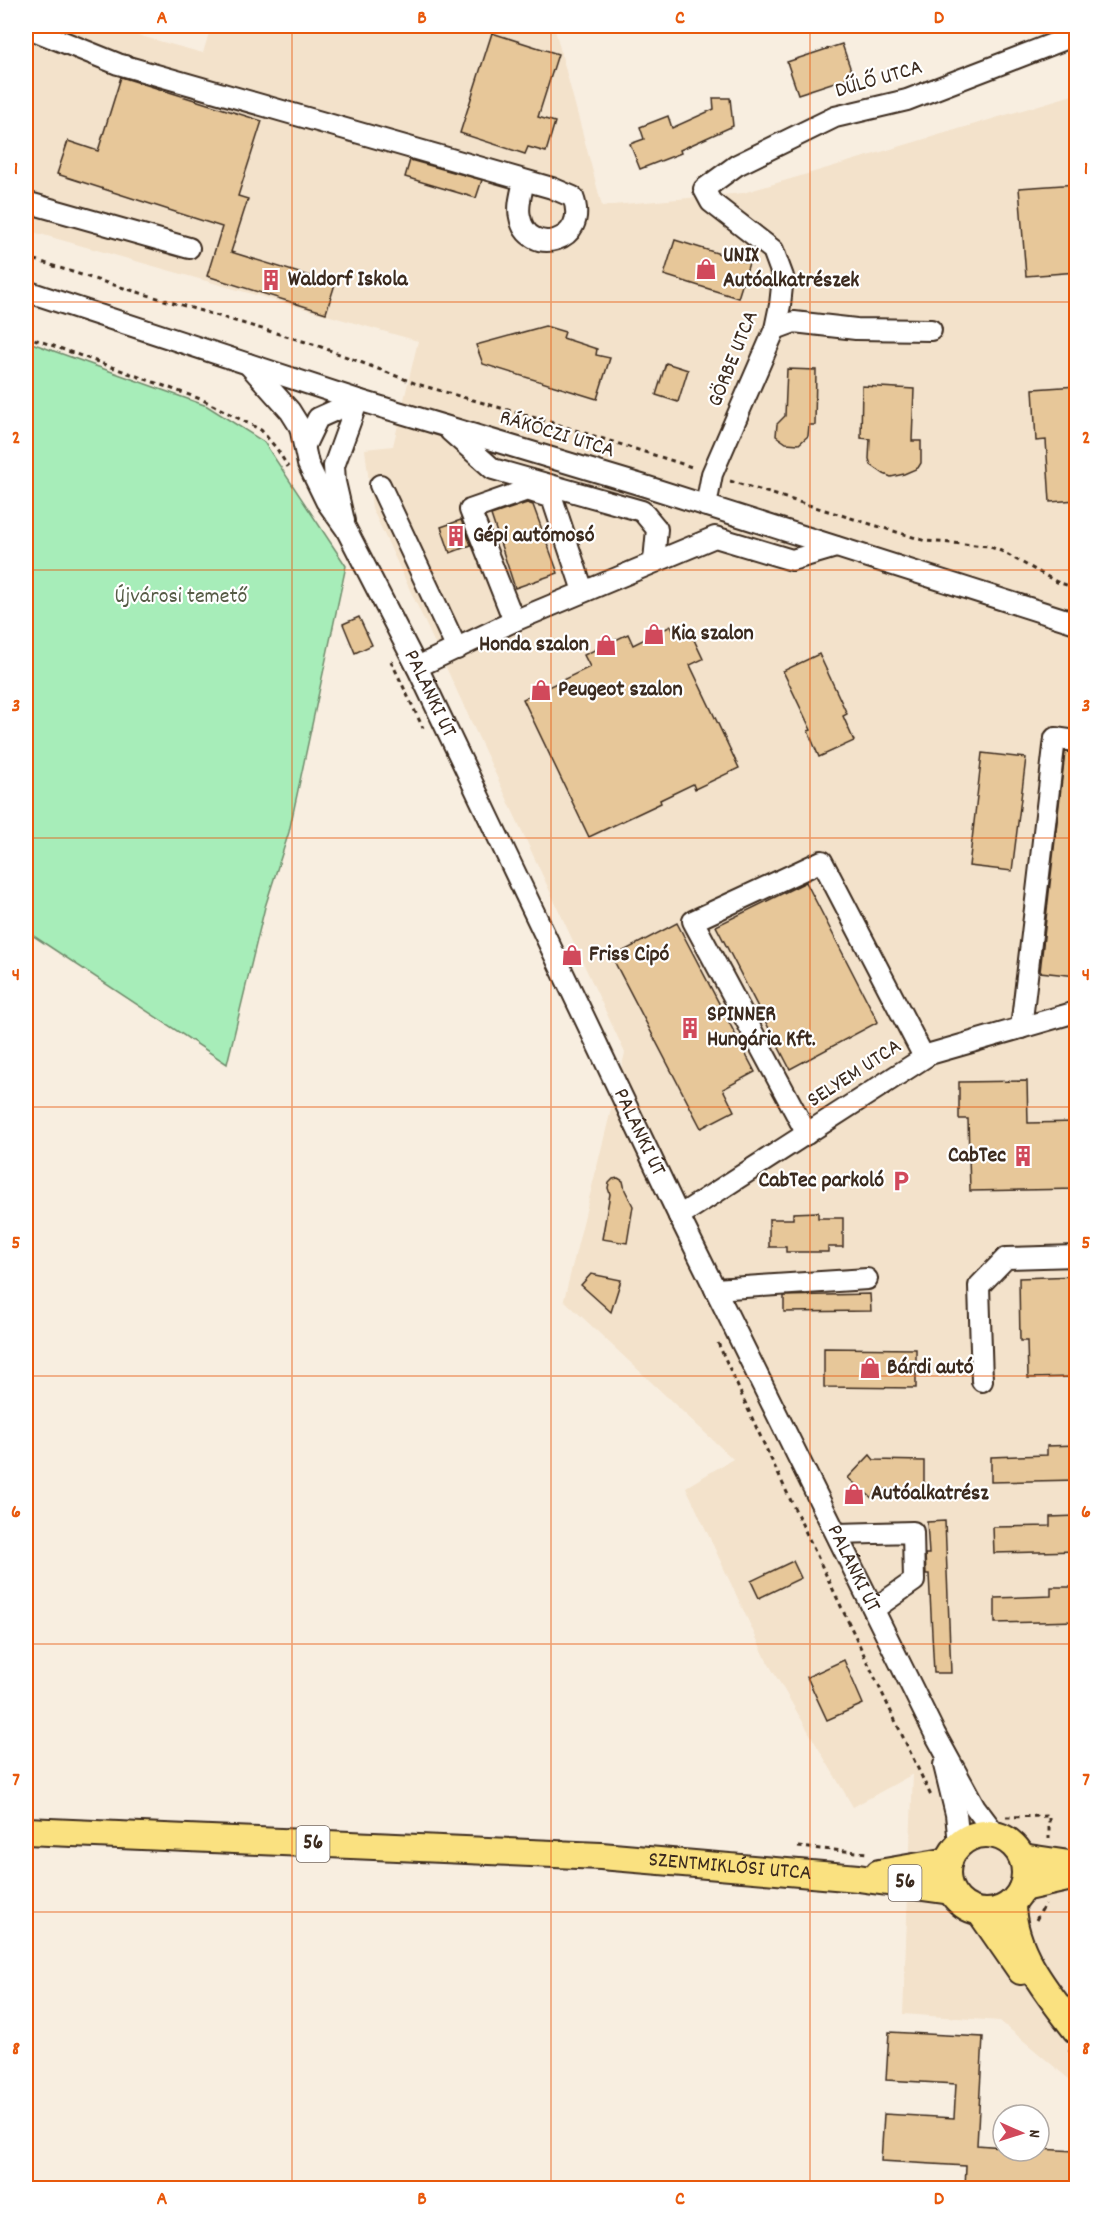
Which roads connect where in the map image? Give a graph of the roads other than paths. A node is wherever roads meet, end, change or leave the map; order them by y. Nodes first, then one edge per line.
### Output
1 (26, 27) edge
2 (1077, 35) edge
3 (524, 180) dead end
4 (704, 189) joint
5 (26, 202) edge
6 (189, 248) dead end
7 (26, 291) edge
8 (775, 329) junction
9 (931, 330) dead end
10 (248, 364) junction
11 (358, 400) junction
12 (444, 426) junction
13 (305, 446) junction
14 (380, 485) dead end
15 (706, 506) junction
16 (346, 529) junction
17 (836, 547) junction
18 (654, 561) junction
19 (583, 591) junction
20 (514, 621) junction
21 (1077, 623) edge
22 (457, 648) junction
23 (417, 667) junction
24 (1077, 741) edge
25 (1077, 1012) edge
26 (1021, 1028) junction
27 (924, 1057) junction
28 (807, 1134) junction
29 (679, 1216) junction
30 (1077, 1256) edge
31 (867, 1279) dead end
32 (715, 1289) junction
33 (982, 1381) dead end
34 (837, 1534) junction
35 (874, 1609) junction
36 (935, 1734) junction
37 (26, 1831) edge
38 (996, 1835) junction
39 (954, 1853) junction
40 (1022, 1857) junction
41 (1077, 1865) edge
42 (1077, 1876) edge
43 (858, 1878) junction
44 (951, 1891) junction
45 (1017, 1895) junction
46 (980, 1912) junction
47 (1055, 2003) junction
48 (1069, 2036) edge

1 - 3 street
2 - 4 street, DŰLŐ UTCA
4 - 8 street, GÖRBE UTCA
5 - 6 street
7 - 10 street, RÁKÓCZI UTCA
8 - 9 street
8 - 15 street, GÖRBE UTCA
10 - 11 street, RÁKÓCZI UTCA
10 - 13 street, PALÁNKI ÚT
11 - 12 street, RÁKÓCZI UTCA
11 - 13 street
11 - 16 street, PALÁNKI ÚT
12 - 15 street, RÁKÓCZI UTCA
12 - 18 street
13 - 16 street, PALÁNKI ÚT
14 - 22 street
15 - 17 street, RÁKÓCZI UTCA
16 - 23 street, PALÁNKI ÚT
17 - 18 street
17 - 21 street, RÁKÓCZI UTCA
18 - 19 street
19 - 20 street
19 - 20 street
20 - 22 street
22 - 23 street
23 - 29 street, PALÁNKI ÚT
24 - 26 street
25 - 26 street, SELYEM UTCA
26 - 27 street, SELYEM UTCA
27 - 28 street, SELYEM UTCA
27 - 28 street
28 - 29 street, SELYEM UTCA
29 - 32 street, PALÁNKI ÚT
30 - 33 street
31 - 32 street
32 - 34 street, PALÁNKI ÚT
34 - 35 street, PALÁNKI ÚT
34 - 35 street
35 - 36 street, PALÁNKI ÚT
36 - 38 street, PALÁNKI ÚT
36 - 39 street, PALÁNKI ÚT
37 - 43 main road, SZENTMIKLÓSI UTCA / 56
38 - 39 main road, 56
38 - 40 main road
39 - 43 main road, 56
39 - 44 main road, 56
40 - 41 main road
40 - 45 main road
42 - 45 main road
43 - 44 main road, 56
44 - 46 main road, 56
45 - 46 main road
45 - 47 main road
46 - 47 main road
47 - 48 main road

